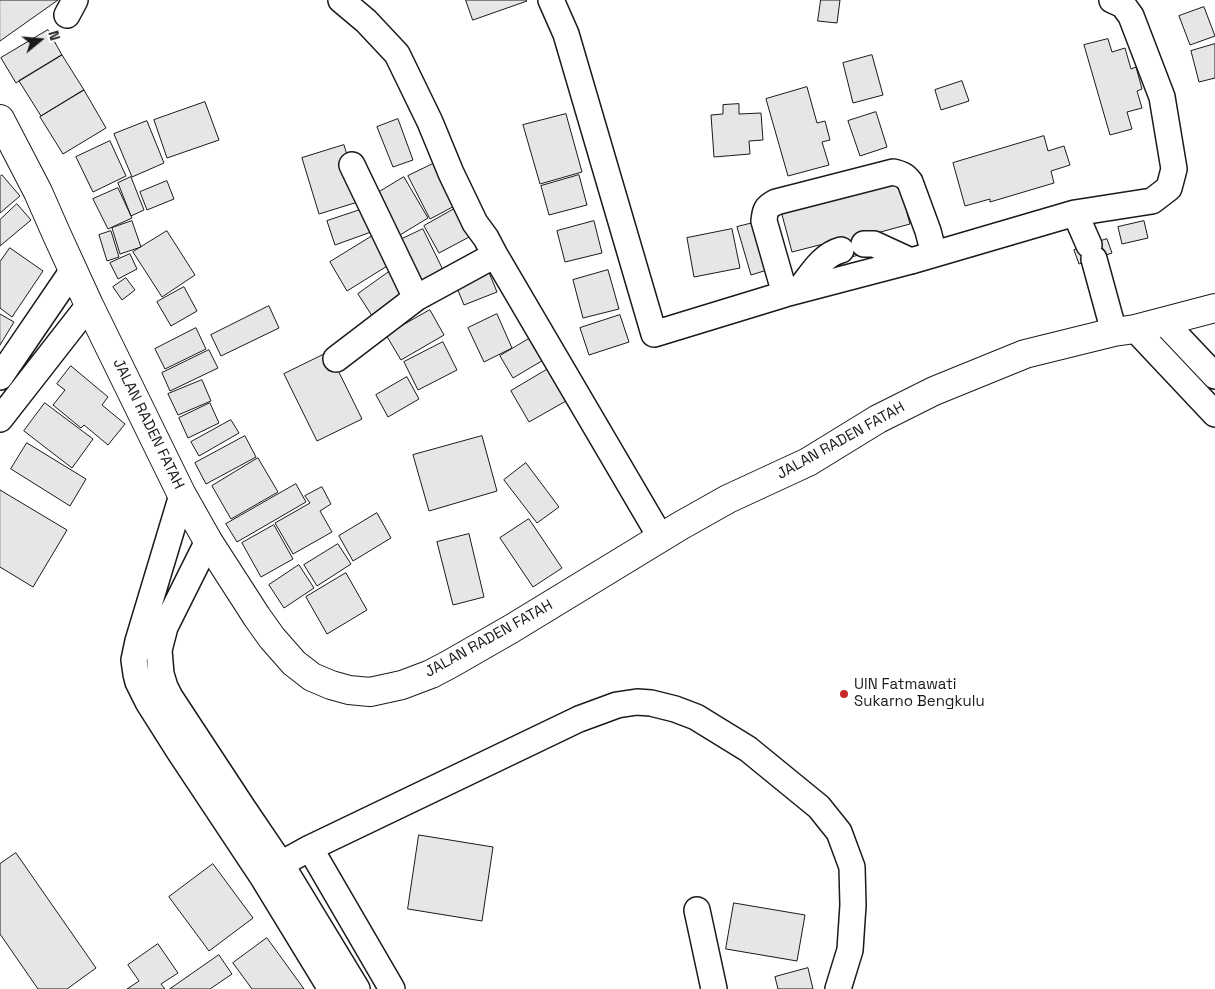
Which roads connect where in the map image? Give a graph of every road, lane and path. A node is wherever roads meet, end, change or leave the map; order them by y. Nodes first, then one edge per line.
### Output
1 (341, 0) edge
2 (551, 0) edge
3 (1112, 0) edge
4 (0, 119) edge
5 (352, 165) dead end
6 (1075, 213) junction
7 (494, 255) junction
8 (922, 257) junction
9 (73, 270) junction
10 (792, 292) junction
11 (416, 298) junction
12 (89, 304) junction
13 (1215, 308) edge
14 (1164, 322) junction
15 (1124, 331) junction
16 (336, 359) dead end
17 (1215, 376) edge
18 (0, 377) edge
19 (1215, 414) edge
20 (0, 419) edge
21 (182, 495) junction
22 (661, 538) junction
23 (208, 541) junction
24 (310, 848) junction
25 (272, 870) junction
26 (697, 910) dead end
27 (331, 989) edge
28 (357, 989) edge
29 (392, 989) edge
30 (714, 989) edge
31 (838, 989) edge

1 - 7 street
2 - 10 street
3 - 6 street
4 - 9 highway, JALAN RADEN FATAH
5 - 11 street
6 - 8 street
6 - 15 street
7 - 11 street
7 - 22 street
8 - 10 street
8 - 10 street
8 - 10 street
9 - 12 highway, JALAN RADEN FATAH
9 - 18 street
11 - 16 street
12 - 20 street
12 - 21 highway, JALAN RADEN FATAH
13 - 14 highway, JALAN RADEN FATAH
14 - 15 highway, JALAN RADEN FATAH
14 - 17 street
15 - 19 street
15 - 22 highway, JALAN RADEN FATAH
21 - 23 highway, JALAN RADEN FATAH
21 - 25 street
22 - 23 highway, JALAN RADEN FATAH
23 - 25 street
24 - 25 street
24 - 29 street
24 - 31 street
25 - 27 street
25 - 28 street
26 - 30 street

